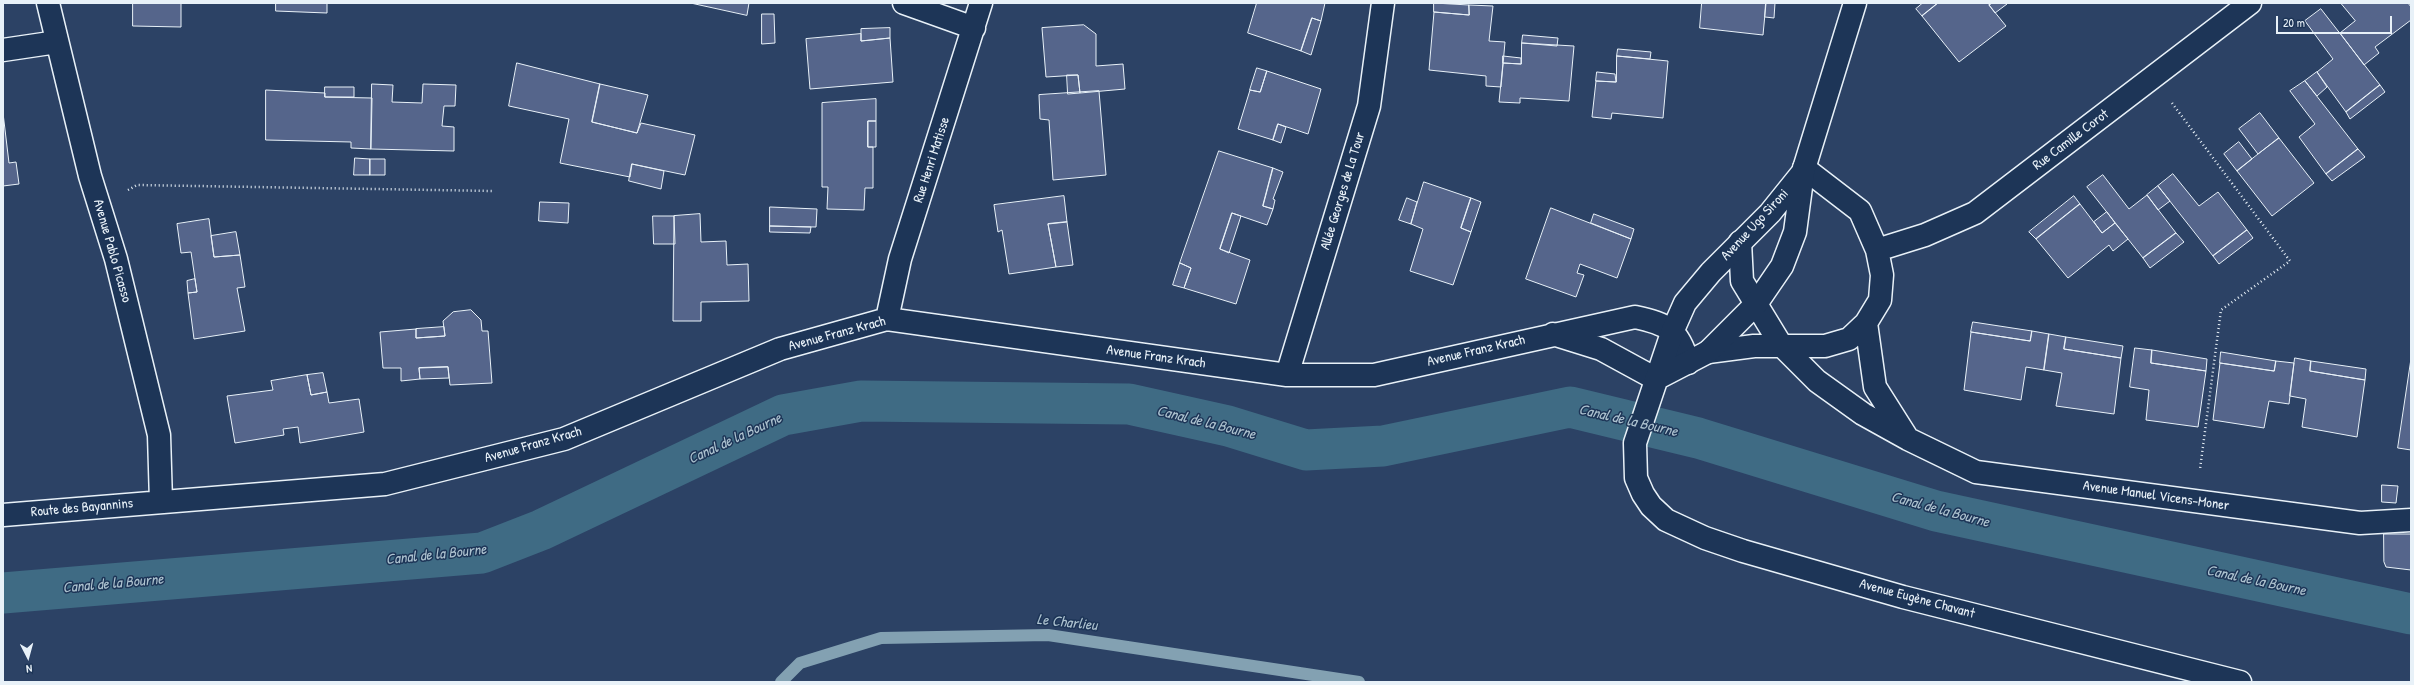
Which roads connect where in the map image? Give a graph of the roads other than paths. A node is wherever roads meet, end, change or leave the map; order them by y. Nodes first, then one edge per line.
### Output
1 (48, 3) edge
2 (904, 3) edge
3 (981, 3) edge
4 (1383, 3) edge
5 (1855, 3) edge
6 (2250, 3) edge
7 (974, 28) junction
8 (57, 42) junction
9 (3, 50) edge
10 (1803, 170) junction
11 (1740, 242) junction
12 (1877, 250) junction
13 (1756, 304) junction
14 (888, 319) junction
15 (1866, 323) junction
16 (1672, 330) junction
17 (1551, 334) junction
18 (1781, 345) junction
19 (1708, 352) junction
20 (1688, 363) junction
21 (1287, 375) junction
22 (1653, 388) junction
23 (1908, 439) junction
24 (161, 502) junction
25 (3, 515) edge
26 (2411, 520) edge
27 (2240, 682) edge

1 - 8 street, Avenue Pablo Picasso
2 - 7 street
3 - 7 street, Rue Henri Matisse
4 - 21 street, Allée Georges de La Tour
5 - 10 street, Avenue Ugo Sironi
6 - 12 street, Rue Camille Corot
7 - 14 street, Rue Henri Matisse
8 - 9 street
8 - 24 street, Avenue Pablo Picasso
10 - 11 street, Avenue Ugo Sironi
10 - 12 street
10 - 13 street, Avenue Ugo Sironi
11 - 13 street, Avenue Manuel Vicens-Moner
11 - 16 street, Avenue Ugo Sironi
12 - 15 street
13 - 18 street, Avenue Manuel Vicens-Moner
13 - 19 street, Avenue Ugo Sironi
14 - 21 street, Avenue Franz Krach
14 - 24 street, Avenue Franz Krach
15 - 18 street
15 - 23 street
16 - 17 street, Avenue Franz Krach
16 - 20 street
16 - 22 street, Avenue Ugo Sironi
17 - 21 street, Avenue Franz Krach
17 - 22 street, Avenue Franz Krach
18 - 19 street
18 - 23 street, Avenue Manuel Vicens-Moner
19 - 20 street
20 - 22 street
22 - 27 street, Avenue Eugène Chavant
23 - 26 street, Avenue Manuel Vicens-Moner
24 - 25 street, Route des Bayannins

